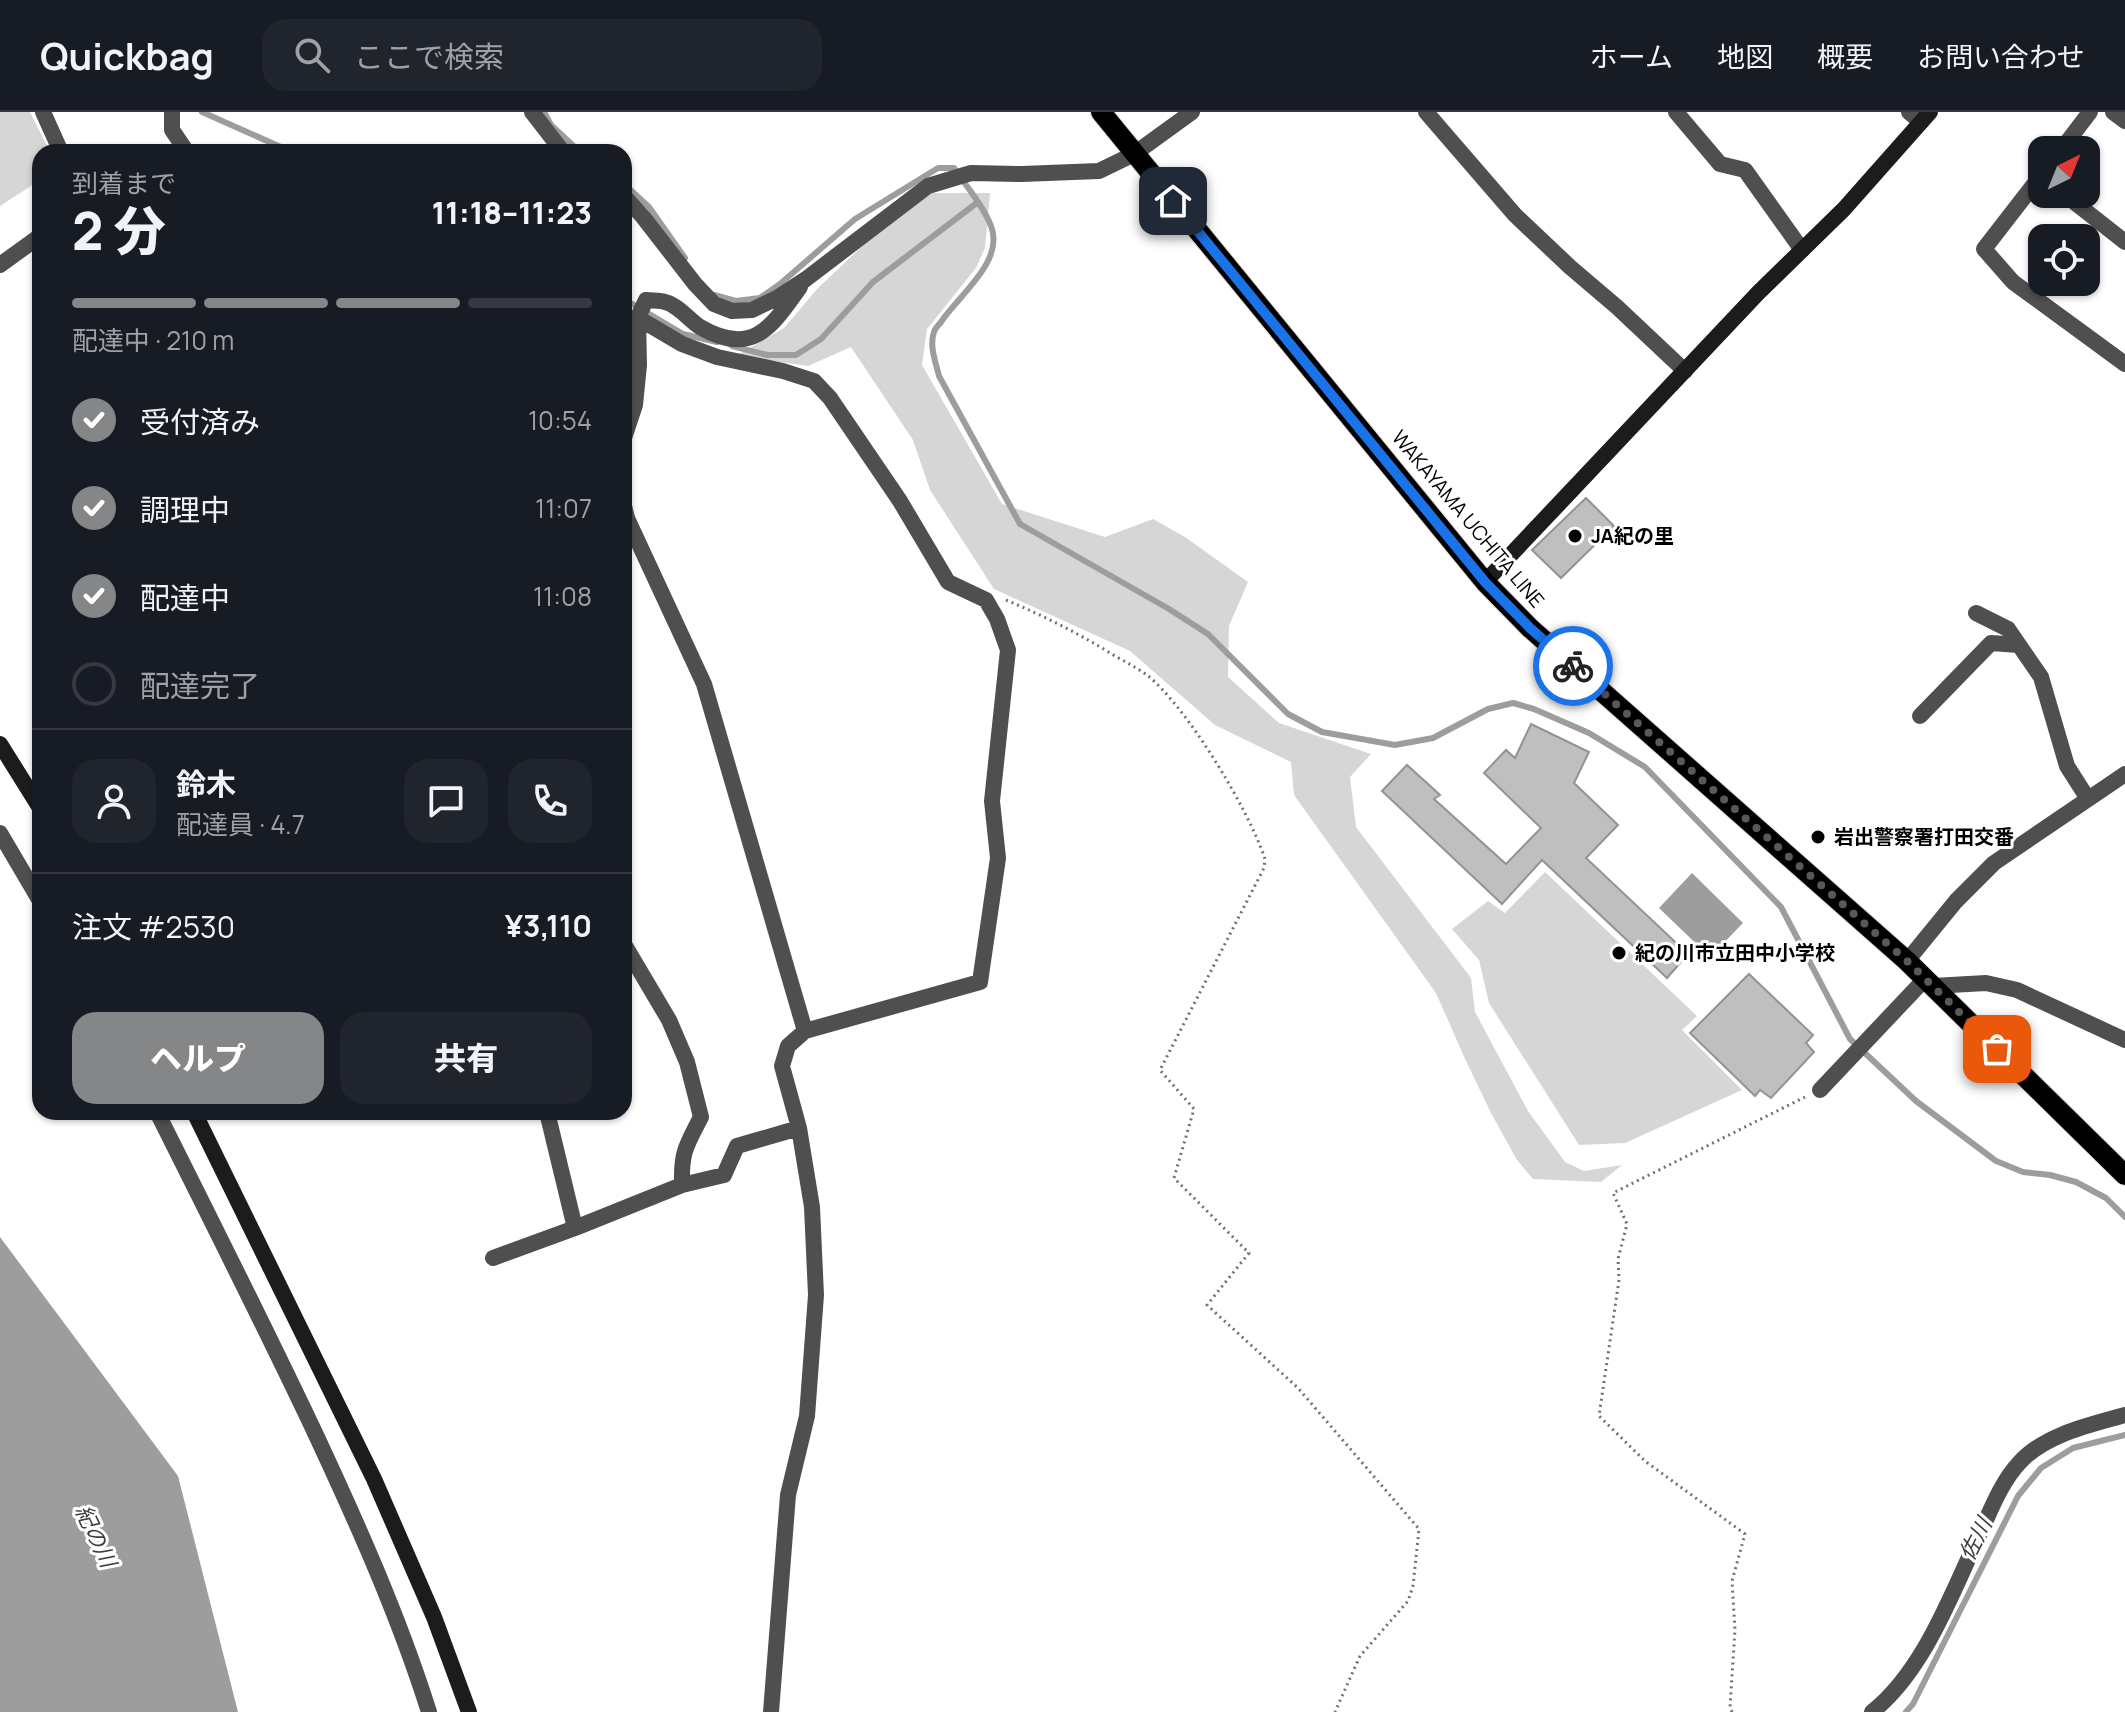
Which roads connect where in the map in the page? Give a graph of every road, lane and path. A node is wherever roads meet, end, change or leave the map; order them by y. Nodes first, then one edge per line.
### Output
1 (43, 112) edge
2 (172, 112) edge
3 (532, 112) edge
4 (1101, 112) edge
5 (1192, 112) edge
6 (1426, 112) edge
7 (1676, 112) edge
8 (2090, 112) edge
9 (2113, 112) edge
10 (1920, 115) edge
11 (2125, 121) edge
12 (2072, 136) edge
13 (57, 144) edge
14 (182, 144) edge
15 (557, 144) edge
16 (1134, 154) junction
17 (2028, 194) edge
18 (632, 205) edge
19 (2082, 208) edge
20 (32, 242) edge
21 (2125, 242) edge
22 (1802, 250) junction
23 (0, 265) edge
24 (806, 279) junction
25 (638, 318) junction
26 (2125, 364) edge
27 (1685, 371) junction
28 (632, 414) edge
29 (632, 529) edge
30 (1485, 582) junction
31 (986, 600) junction
32 (1976, 613) dead end
33 (2019, 645) junction
34 (1920, 716) dead end
35 (0, 744) edge
36 (2125, 774) edge
37 (32, 795) edge
38 (2088, 799) junction
39 (0, 833) edge
40 (32, 887) edge
41 (632, 958) edge
42 (1907, 961) junction
43 (1929, 982) junction
44 (805, 1031) junction
45 (2125, 1040) edge
46 (1820, 1090) joint
47 (161, 1120) edge
48 (198, 1120) edge
49 (549, 1120) edge
50 (799, 1128) junction
51 (2125, 1175) edge
52 (682, 1185) junction
53 (575, 1228) junction
54 (493, 1258) dead end
55 (2125, 1415) edge
56 (429, 1712) edge
57 (469, 1712) edge
58 (771, 1712) edge
59 (1335, 1712) edge
60 (1732, 1712) edge
61 (1872, 1712) edge

1 - 13 street
2 - 14 street
3 - 15 street
4 - 16 main road, WAKAYAMA UCHITA LINE
5 - 16 street
6 - 27 street
7 - 22 street
8 - 12 street
9 - 11 street
10 - 22 street
16 - 24 street
16 - 30 main road, WAKAYAMA UCHITA LINE
17 - 26 street
18 - 24 street
19 - 21 street
20 - 23 street
22 - 27 street
24 - 25 street
25 - 28 street
25 - 31 street
27 - 30 street
29 - 44 street
30 - 42 main road, WAKAYAMA UCHITA LINE
31 - 44 street
31 - 59 path
32 - 33 street
33 - 34 street
33 - 38 street
35 - 37 street
36 - 38 street
38 - 42 street
39 - 40 street
41 - 52 street
42 - 43 main road, WAKAYAMA UCHITA LINE
43 - 45 street
43 - 46 street
43 - 51 main road, WAKAYAMA UCHITA LINE
44 - 50 street
46 - 60 path
47 - 56 street
48 - 57 street
49 - 53 street
50 - 52 street
50 - 58 street
52 - 53 street
53 - 54 street
55 - 61 street

